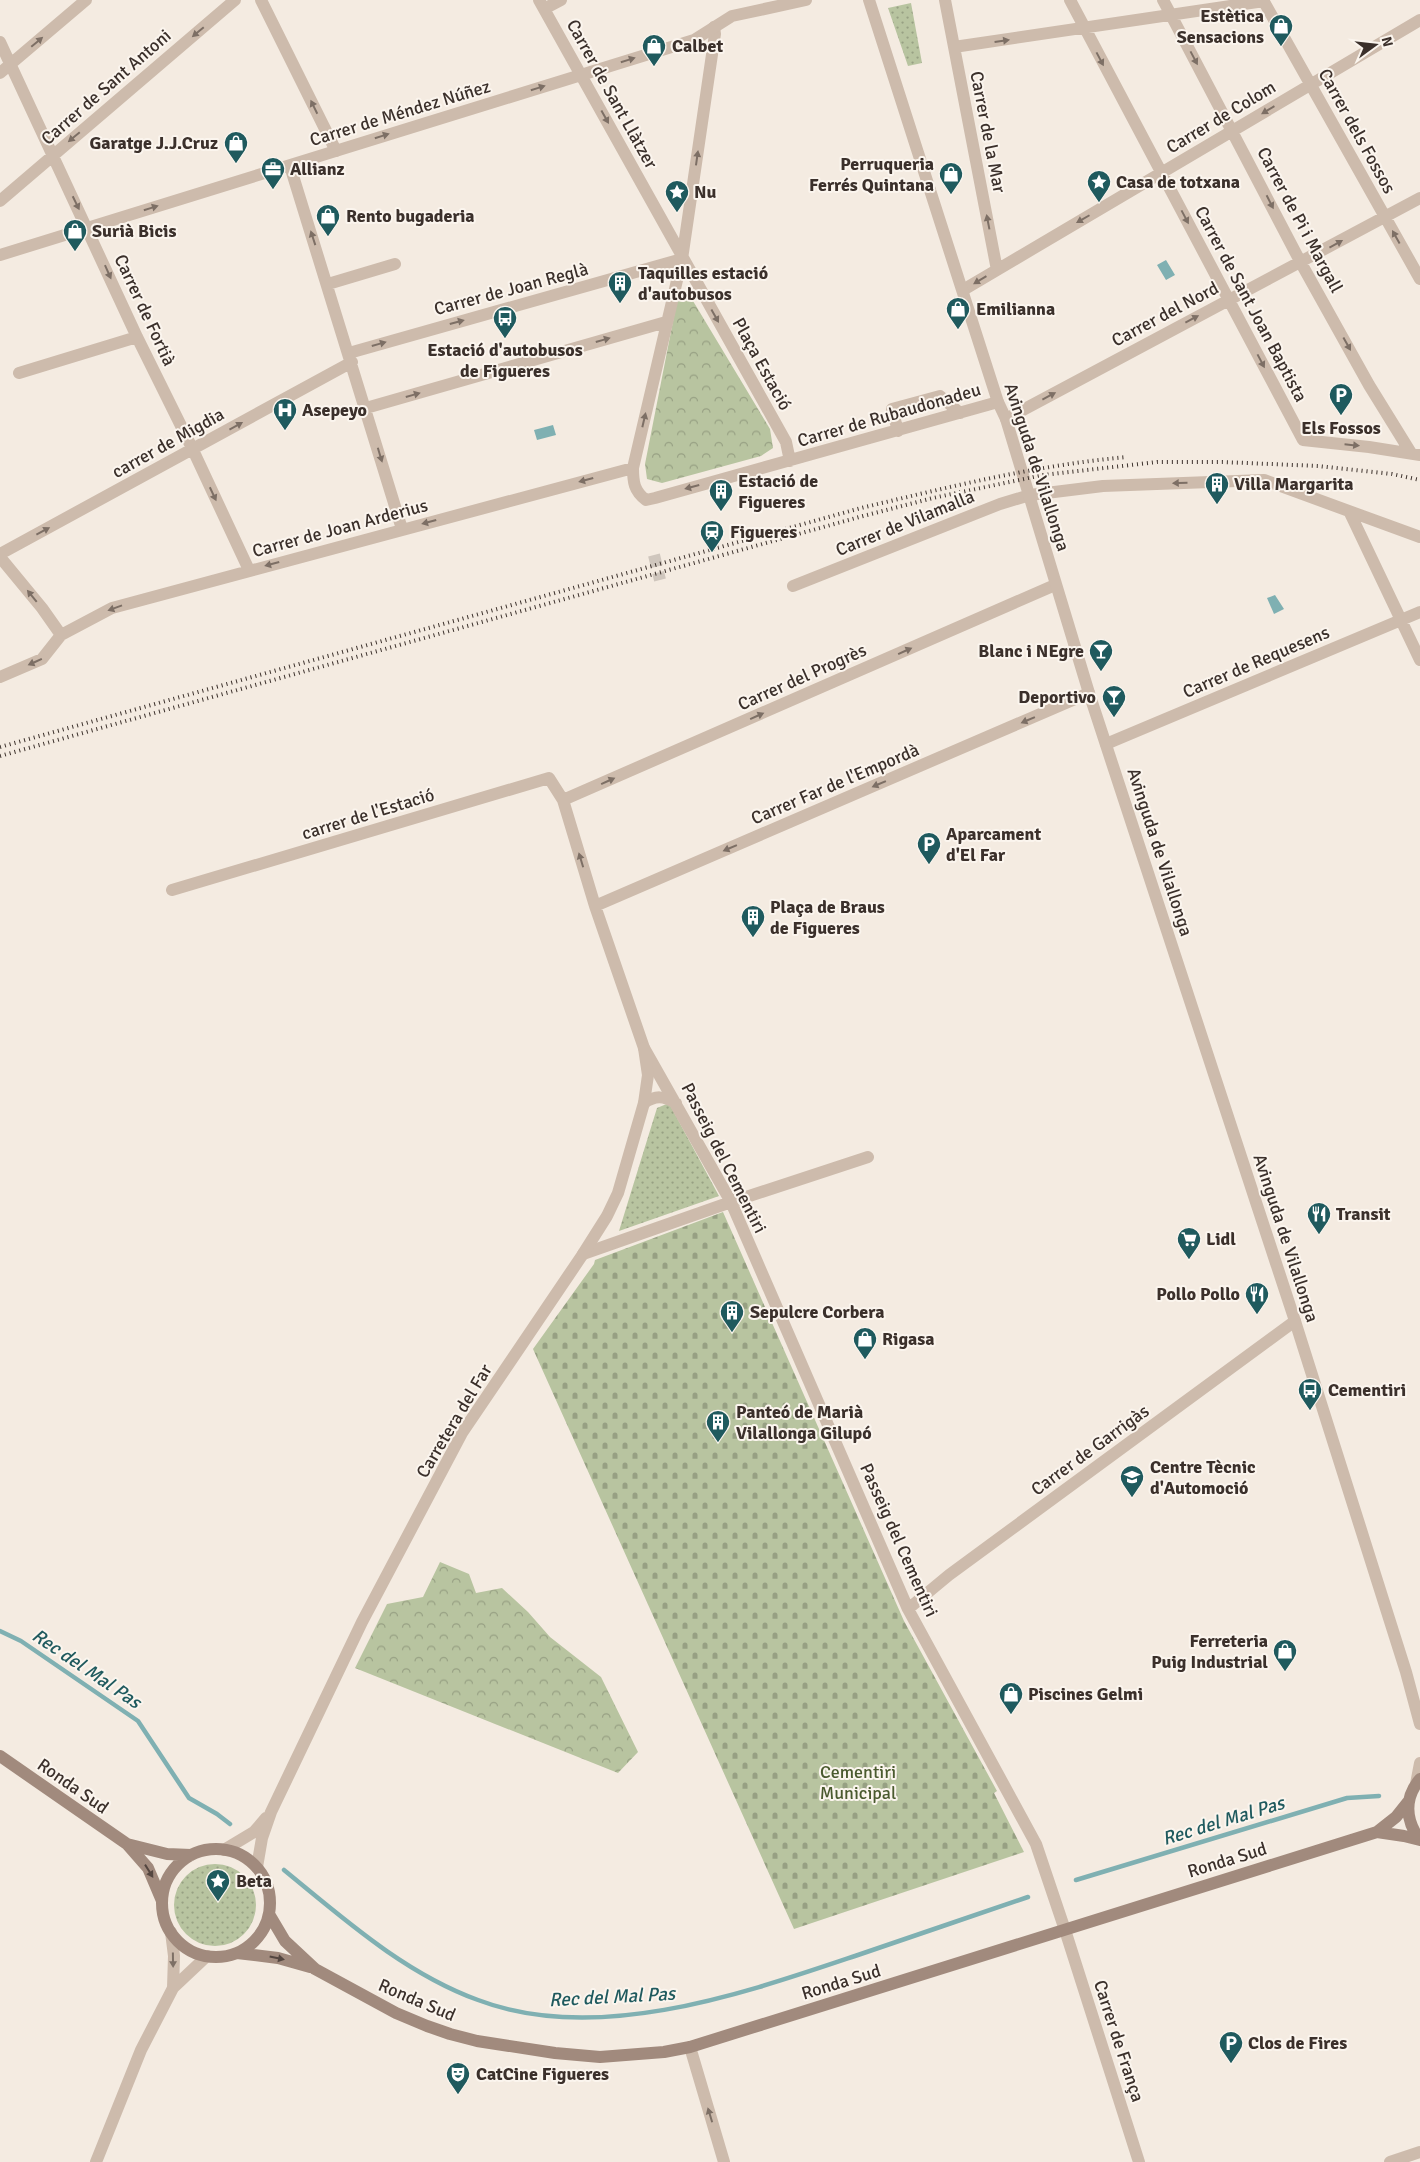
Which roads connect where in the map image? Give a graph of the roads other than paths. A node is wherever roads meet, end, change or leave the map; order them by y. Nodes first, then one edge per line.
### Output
1 (86, 0) edge
2 (235, 0) edge
3 (261, 0) edge
4 (561, 0) edge
5 (806, 0) edge
6 (869, 0) edge
7 (945, 0) edge
8 (1070, 0) edge
9 (1163, 0) edge
10 (1264, 0) edge
11 (542, 5) edge
12 (1171, 15) junction
13 (1420, 20) edge
14 (714, 27) junction
15 (1084, 29) junction
16 (0, 42) edge
17 (954, 48) junction
18 (11, 64) junction
19 (0, 73) edge
20 (582, 75) junction
21 (1310, 84) junction
22 (1233, 131) junction
23 (336, 151) junction
24 (53, 155) junction
25 (290, 166) junction
26 (1162, 174) junction
27 (1420, 198) edge
28 (0, 201) edge
29 (1385, 217) junction
30 (88, 228) junction
31 (0, 254) edge
32 (682, 259) junction
33 (1302, 263) junction
34 (395, 264) dead end
35 (997, 270) junction
36 (1420, 279) edge
37 (328, 284) junction
38 (963, 290) junction
39 (1229, 300) junction
40 (666, 322) junction
41 (137, 337) junction
42 (350, 357) junction
43 (19, 373) dead end
44 (998, 402) junction
45 (366, 408) junction
46 (960, 413) junction
47 (1006, 419) junction
48 (898, 431) junction
49 (193, 450) junction
50 (1416, 454) edge
51 (790, 461) junction
52 (633, 468) junction
53 (1030, 495) junction
54 (1350, 513) junction
55 (402, 529) junction
56 (1420, 537) edge
57 (0, 556) edge
58 (249, 570) junction
59 (1055, 585) junction
60 (793, 586) dead end
61 (1420, 612) edge
62 (1400, 620) junction
63 (61, 635) junction
64 (1420, 660) edge
65 (0, 677) edge
66 (1089, 693) junction
67 (1106, 744) junction
68 (563, 800) junction
69 (172, 890) dead end
70 (594, 906) junction
71 (644, 1048) junction
72 (644, 1103) junction
73 (676, 1103) junction
74 (868, 1157) dead end
75 (731, 1202) junction
76 (583, 1254) junction
77 (1294, 1321) junction
78 (908, 1609) junction
79 (1420, 1719) edge
80 (0, 1756) edge
81 (1420, 1763) edge
82 (1418, 1781) edge
83 (1408, 1802) junction
84 (271, 1812) junction
85 (1377, 1832) junction
86 (1420, 1840) edge
87 (127, 1844) junction
88 (224, 1850) junction
89 (191, 1855) junction
90 (257, 1868) junction
91 (163, 1903) junction
92 (269, 1914) junction
93 (1065, 1930) junction
94 (171, 1932) junction
95 (237, 1953) junction
96 (207, 1956) junction
97 (316, 1969) junction
98 (173, 1988) junction
99 (690, 2047) junction
100 (1420, 2152) edge
101 (96, 2162) edge
102 (724, 2162) edge
103 (1139, 2162) edge
104 (1390, 2162) edge

18 -> 1 street
2 -> 24 street, Carrer de Sant Antoni
23 -> 3 street
4 - 11 street
5 - 14 street, Carrer de Méndez Núñez
6 - 38 street, Avinguda de Vilallonga
7 - 17 street, Carrer de la Mar
8 - 15 street, Carrer de Sant Joan Baptista
9 - 12 street, Carrer de Pi i Margall
10 - 12 street
10 - 21 street, Carrer dels Fossos
11 - 20 street, Carrer de Sant Llàtzer
12 - 15 street
12 -> 22 street, Carrer de Pi i Margall
13 - 21 street, Carrer de Colom
20 -> 14 street, Carrer de Méndez Núñez
32 -> 14 street
17 -> 15 street
15 -> 26 street, Carrer de Sant Joan Baptista
16 - 18 street, Carrer de Fortià
35 -> 17 street, Carrer de la Mar
18 - 19 street
18 - 24 street, Carrer de Fortià
23 -> 20 street, Carrer de Méndez Núñez
20 -> 32 street, Carrer de Sant Llàtzer
21 -> 22 street, Carrer de Colom
21 - 29 street, Carrer dels Fossos
22 - 26 street, Carrer de Colom
22 -> 33 street, Carrer de Pi i Margall
23 - 25 street, Carrer de Méndez Núñez
24 - 28 street, Carrer de Sant Antoni
24 -> 30 street, Carrer de Fortià
30 -> 25 street, Carrer de Méndez Núñez
37 -> 25 street
26 -> 35 street, Carrer de Colom
26 -> 39 street, Carrer de Sant Joan Baptista
27 - 29 street, Carrer del Nord
33 -> 29 street, Carrer del Nord
36 -> 29 street, Carrer dels Fossos
30 - 31 street, Carrer de Méndez Núñez
30 -> 41 street, Carrer de Fortià
32 - 40 street
42 -> 32 street, Carrer de Joan Reglà
32 -> 51 street, Plaça Estació
33 - 39 street, Carrer del Nord
33 -> 50 street, Carrer de Pi i Margall
34 - 37 street
35 -> 38 street, Carrer de Colom
37 - 42 street
38 - 44 street, Avinguda de Vilallonga
47 -> 39 street, Carrer del Nord
39 -> 50 street, Carrer de Sant Joan Baptista
45 -> 40 street
52 -> 40 street
41 - 43 street
41 - 49 street, Carrer de Fortià
42 - 45 street
49 -> 42 street, carrer de Migdia
44 - 46 street, Carrer de Rubaudonadeu
44 - 47 street, Avinguda de Vilallonga
45 -> 55 street
46 - 48 street, Carrer de Rubaudonadeu
46 - 48 street
47 - 53 street, Avinguda de Vilallonga
48 - 51 street, Carrer de Rubaudonadeu
57 -> 49 street, carrer de Migdia
49 -> 58 street, Carrer de Fortià
51 -> 52 street
52 -> 55 street, Carrer de Joan Arderius
54 -> 53 street, Carrer de Vilamalla
53 - 59 street, Avinguda de Vilallonga
53 - 60 street, Carrer de Vilamalla
54 - 56 street
54 - 62 street
55 -> 58 street, Carrer de Joan Arderius
63 -> 57 street
58 -> 63 street, Carrer de Joan Arderius
59 - 66 street, Avinguda de Vilallonga
68 -> 59 street, Carrer del Progrès
61 - 62 street, Carrer de Requesens
62 - 64 street
62 - 67 street, Carrer de Requesens
63 -> 65 street
66 - 67 street, Avinguda de Vilallonga
66 -> 70 street, Carrer Far de l'Empordà
67 - 77 street, Avinguda de Vilallonga
68 - 69 street, carrer de l'Estació
70 -> 68 street, Passeig del Cementiri
70 - 71 street, Passeig del Cementiri
71 - 72 street, Carretera del Far
71 - 73 street, Passeig del Cementiri
72 - 73 street
72 - 76 street, Carretera del Far
73 - 75 street, Passeig del Cementiri
74 - 75 street
75 - 76 street
75 - 78 street, Passeig del Cementiri
76 - 84 street, Carretera del Far
77 - 78 street, Carrer de Garrigàs
77 - 79 street, Avinguda de Vilallonga
78 - 93 street, Passeig del Cementiri
80 - 87 main road, Ronda Sud
81 - 82 street
82 - 83 main road
83 - 85 main road, Ronda Sud
83 - 86 main road
84 - 88 street, Carretera del Far
84 - 90 street, Carretera del Far
85 - 86 main road, Ronda Sud
85 - 93 main road, Ronda Sud
87 - 89 main road, Ronda Sud
87 -> 91 main road, Ronda Sud
88 - 89 main road, Ronda Sud
88 - 90 main road, Ronda Sud
89 - 91 main road, Ronda Sud
90 - 92 main road, Ronda Sud
91 - 94 main road, Ronda Sud
92 - 95 main road, Ronda Sud
92 - 97 main road, Ronda Sud
93 - 99 main road, Ronda Sud
93 - 103 street, Carrer de França
94 - 96 main road, Ronda Sud
94 -> 98 street
95 - 96 main road, Ronda Sud
95 -> 97 main road, Ronda Sud
96 - 98 street
97 - 99 main road, Ronda Sud
98 - 101 street
102 -> 99 street
100 - 104 street

